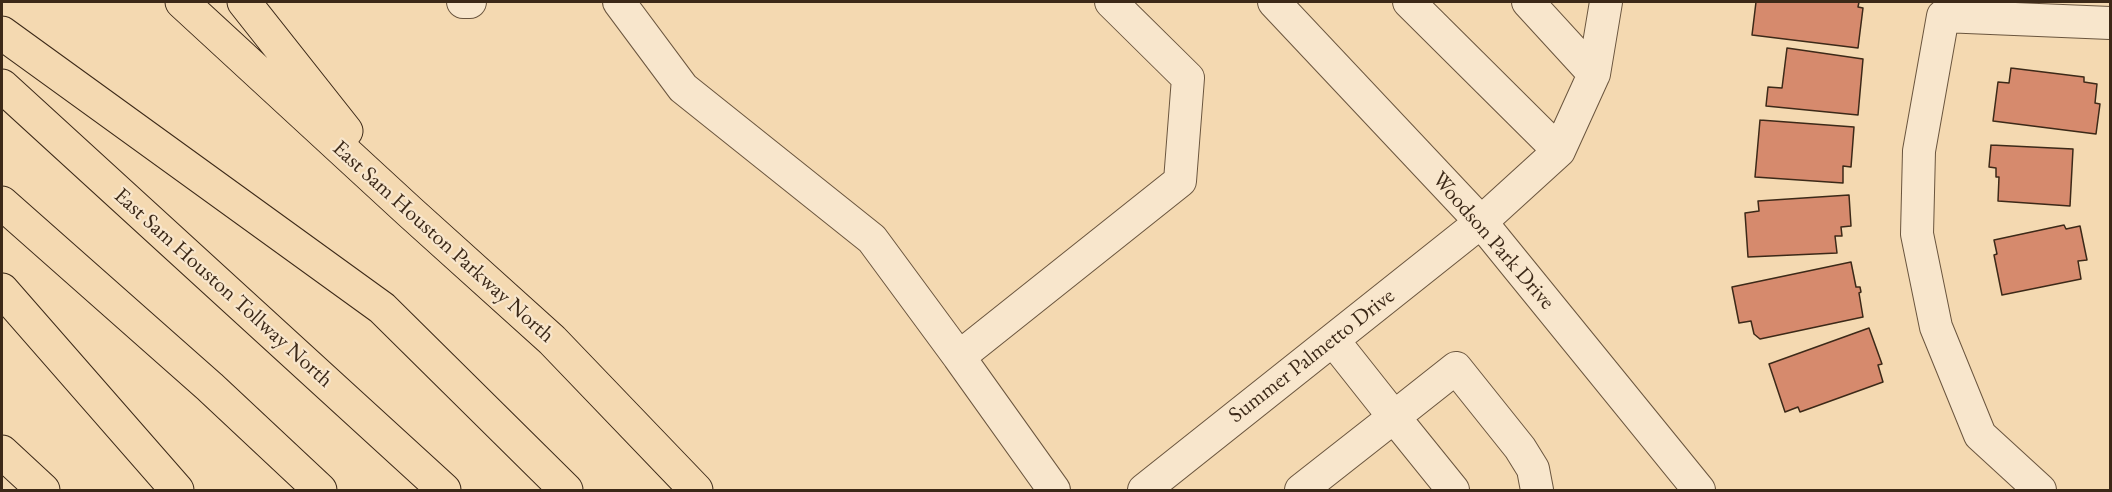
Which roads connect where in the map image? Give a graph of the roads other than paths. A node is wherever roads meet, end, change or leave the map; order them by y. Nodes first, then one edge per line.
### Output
1 (182, 2) edge
2 (243, 2) edge
3 (463, 2) edge
4 (470, 2) edge
5 (619, 2) edge
6 (1112, 2) edge
7 (1274, 2) edge
8 (1409, 2) edge
9 (1528, 2) edge
10 (1606, 2) edge
11 (2110, 23) edge
12 (2, 33) edge
13 (1594, 74) junction
14 (2, 86) edge
15 (1559, 151) junction
16 (2, 203) edge
17 (410, 212) junction
18 (1481, 222) junction
19 (2, 290) edge
20 (1333, 340) junction
21 (959, 357) junction
22 (1394, 417) junction
23 (2, 452) edge
24 (2, 476) edge
25 (1318, 485) edge
26 (24, 490) edge
27 (43, 490) edge
28 (177, 490) edge
29 (320, 490) edge
30 (444, 490) edge
31 (566, 490) edge
32 (696, 490) edge
33 (1054, 490) edge
34 (1144, 490) edge
35 (1453, 490) edge
36 (1537, 490) edge
37 (1699, 490) edge
38 (2040, 490) edge

1 - 17 main road, East Sam Houston Parkway North
2 - 17 main road
3 - 4 street
5 - 21 street
6 - 21 street
7 - 18 street, Woodson Park Drive
8 - 15 street
9 - 13 street
10 - 13 street
11 - 38 street
12 - 31 main road
13 - 15 street
14 - 30 main road, East Sam Houston Tollway North
15 - 18 street, Summer Palmetto Drive
16 - 29 main road
17 - 32 main road, East Sam Houston Parkway North
18 - 20 street, Summer Palmetto Drive
18 - 37 street, Woodson Park Drive
19 - 28 main road
20 - 22 street
20 - 34 street, Summer Palmetto Drive
21 - 33 street
22 - 25 street
22 - 35 street
22 - 36 street
23 - 27 main road
24 - 26 main road

